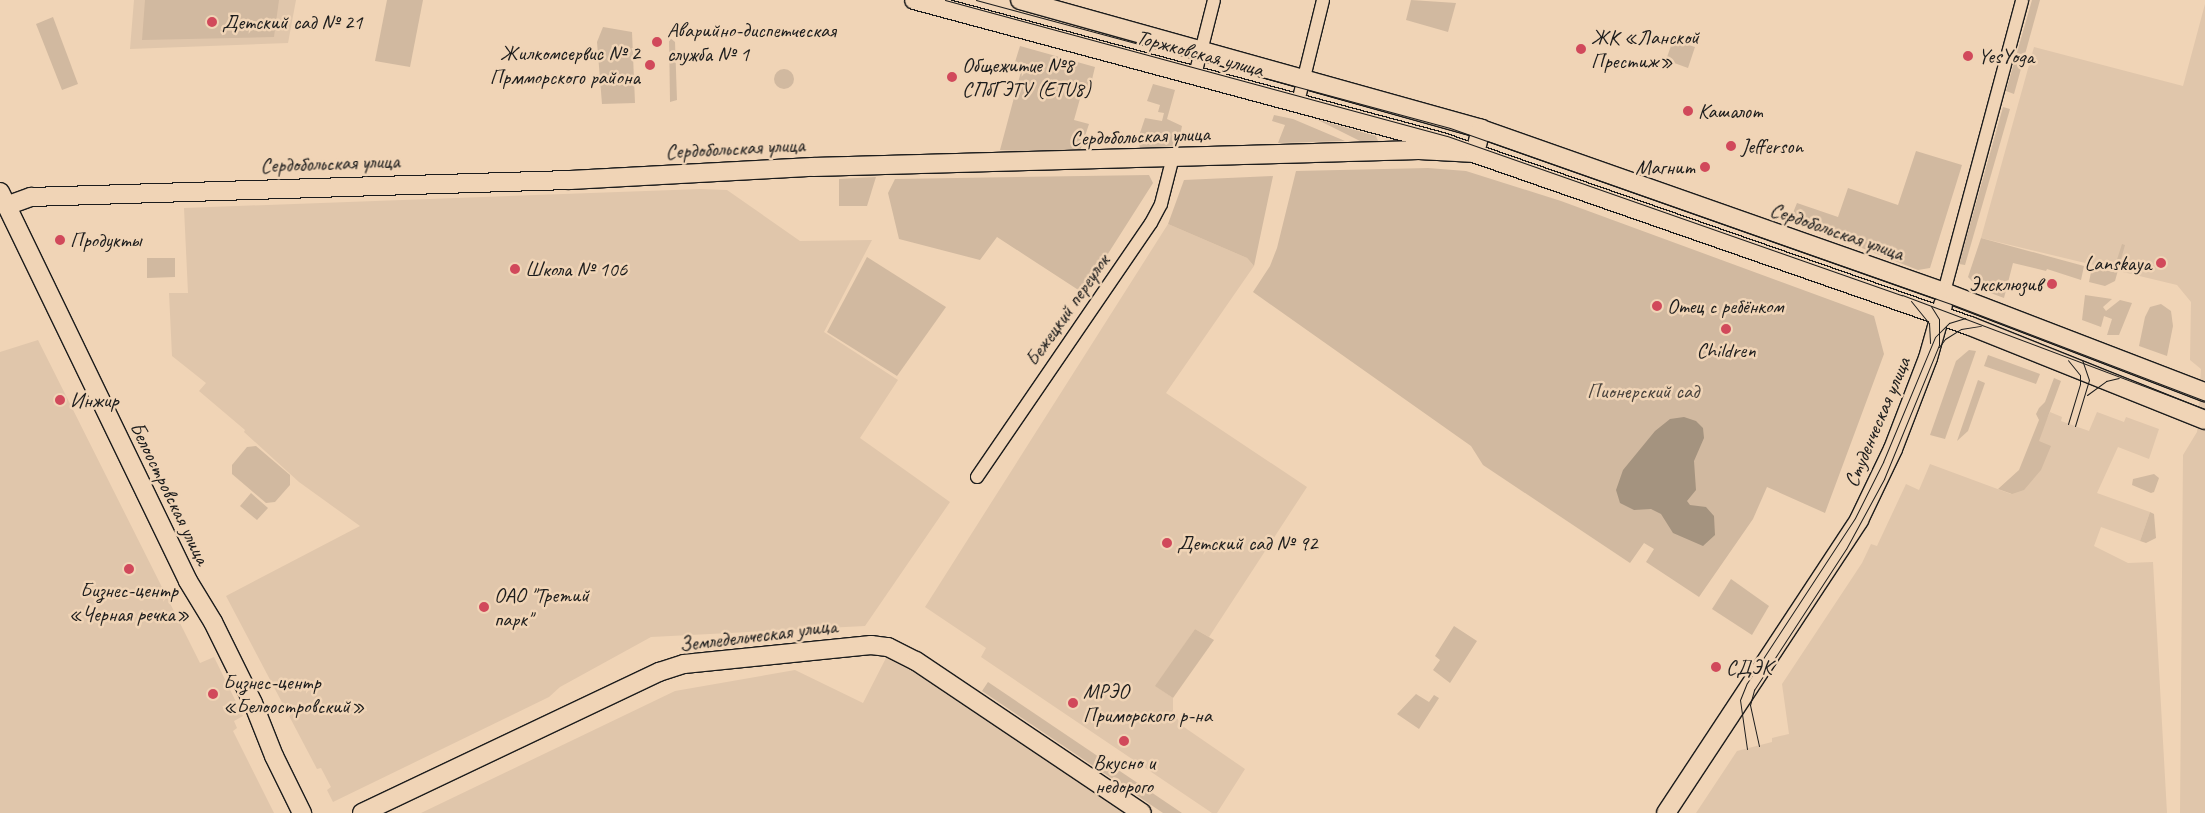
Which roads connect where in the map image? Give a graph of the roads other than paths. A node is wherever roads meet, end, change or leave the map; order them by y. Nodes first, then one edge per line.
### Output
1 (914, 0) edge
2 (1020, 0) edge
3 (1214, 0) edge
4 (1323, 0) edge
5 (2022, 0) edge
6 (1202, 48) junction
7 (1195, 75) junction
8 (1304, 77) junction
9 (1298, 102) junction
10 (1482, 129) junction
11 (1475, 153) junction
12 (1173, 157) junction
13 (2, 203) edge
14 (1944, 292) junction
15 (1941, 316) junction
16 (2203, 391) edge
17 (2201, 417) edge
18 (977, 477) dead end
19 (302, 813) edge
20 (362, 813) edge
21 (1142, 813) edge
22 (1666, 813) edge

1 - 7 main road, Торжковская улица
2 - 6 main road, Торжковская улица
3 - 6 street
4 - 8 street
5 - 14 street, Студенческая улица
6 - 7 street
6 - 8 main road, Торжковская улица
7 - 9 main road, Торжковская улица
8 - 9 street
8 - 10 main road, Торжковская улица
9 - 11 main road, Торжковская улица
10 - 11 main road
10 - 14 main road, Сердобольская улица
11 - 12 main road, Сердобольская улица
11 - 15 main road, Сердобольская улица
12 - 13 main road, Сердобольская улица
12 - 18 street, Бежецкий переулок
13 - 19 main road, Белоостровская улица
14 - 15 main road, Студенческая улица
14 - 16 main road, Сердобольская улица
15 - 17 main road, Сердобольская улица
15 - 22 main road, Студенческая улица
20 - 21 main road, Земледельческая улица

